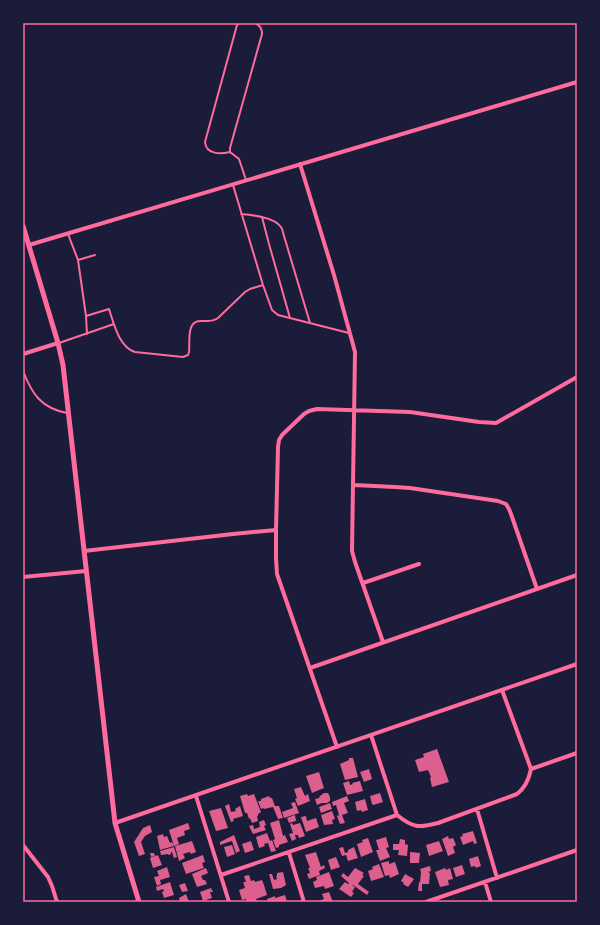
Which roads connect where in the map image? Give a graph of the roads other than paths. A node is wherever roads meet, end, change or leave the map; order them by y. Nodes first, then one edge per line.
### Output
1 (239, 23) edge
2 (255, 23) edge
3 (577, 82) edge
4 (230, 152) junction
5 (300, 164) junction
6 (246, 180) junction
7 (232, 185) junction
8 (241, 214) junction
9 (262, 217) junction
10 (23, 226) edge
11 (68, 233) junction
12 (29, 245) junction
13 (95, 255) dead end
14 (78, 260) junction
15 (263, 285) junction
16 (86, 316) junction
17 (290, 318) junction
18 (310, 323) junction
19 (114, 324) junction
20 (350, 333) junction
21 (86, 334) junction
22 (58, 343) junction
23 (23, 354) edge
24 (23, 371) edge
25 (577, 377) edge
26 (355, 410) junction
27 (68, 413) junction
28 (354, 486) junction
29 (276, 530) junction
30 (84, 551) junction
31 (419, 564) dead end
32 (86, 571) junction
33 (577, 576) edge
34 (23, 577) edge
35 (363, 583) junction
36 (537, 589) junction
37 (384, 642) junction
38 (577, 664) edge
39 (310, 668) junction
40 (502, 690) junction
41 (371, 735) junction
42 (337, 747) junction
43 (577, 753) edge
44 (531, 769) junction
45 (196, 796) junction
46 (477, 809) junction
47 (397, 815) junction
48 (116, 823) junction
49 (23, 844) edge
50 (577, 850) edge
51 (288, 853) junction
52 (221, 875) junction
53 (497, 878) junction
54 (485, 882) junction
55 (57, 902) edge
56 (139, 902) edge
57 (229, 902) edge
58 (304, 902) edge
59 (426, 902) edge
60 (491, 902) edge

1 - 4 lane
2 - 4 lane
3 - 5 street
4 - 6 lane
5 - 6 street
5 - 20 street
6 - 7 street
7 - 8 lane
7 - 11 street
8 - 9 lane
8 - 15 lane
9 - 17 lane
9 - 18 lane
10 - 12 street
11 - 12 street
11 - 14 lane
12 - 22 street
13 - 14 lane
14 - 16 lane
15 - 17 lane
15 - 19 lane
16 - 19 lane
16 - 21 lane
17 - 18 lane
18 - 20 lane
19 - 21 lane
20 - 26 street
21 - 22 lane
22 - 23 street
22 - 27 street
24 - 27 lane
25 - 26 street
26 - 28 street
26 - 29 street
27 - 30 street
28 - 35 street
28 - 36 street
29 - 30 street
29 - 39 street
30 - 32 street
31 - 35 street
32 - 34 street
32 - 48 street
33 - 36 street
35 - 37 street
36 - 37 street
37 - 39 street
38 - 40 street
39 - 42 street
40 - 41 street
40 - 44 street
41 - 42 street
41 - 47 street
42 - 45 street
43 - 44 street
44 - 46 street
45 - 48 street
45 - 52 street
46 - 47 street
46 - 53 street
47 - 51 street
48 - 56 street
49 - 55 street
50 - 53 street
51 - 52 street
51 - 58 street
52 - 57 street
53 - 54 street
54 - 59 street
54 - 60 street

